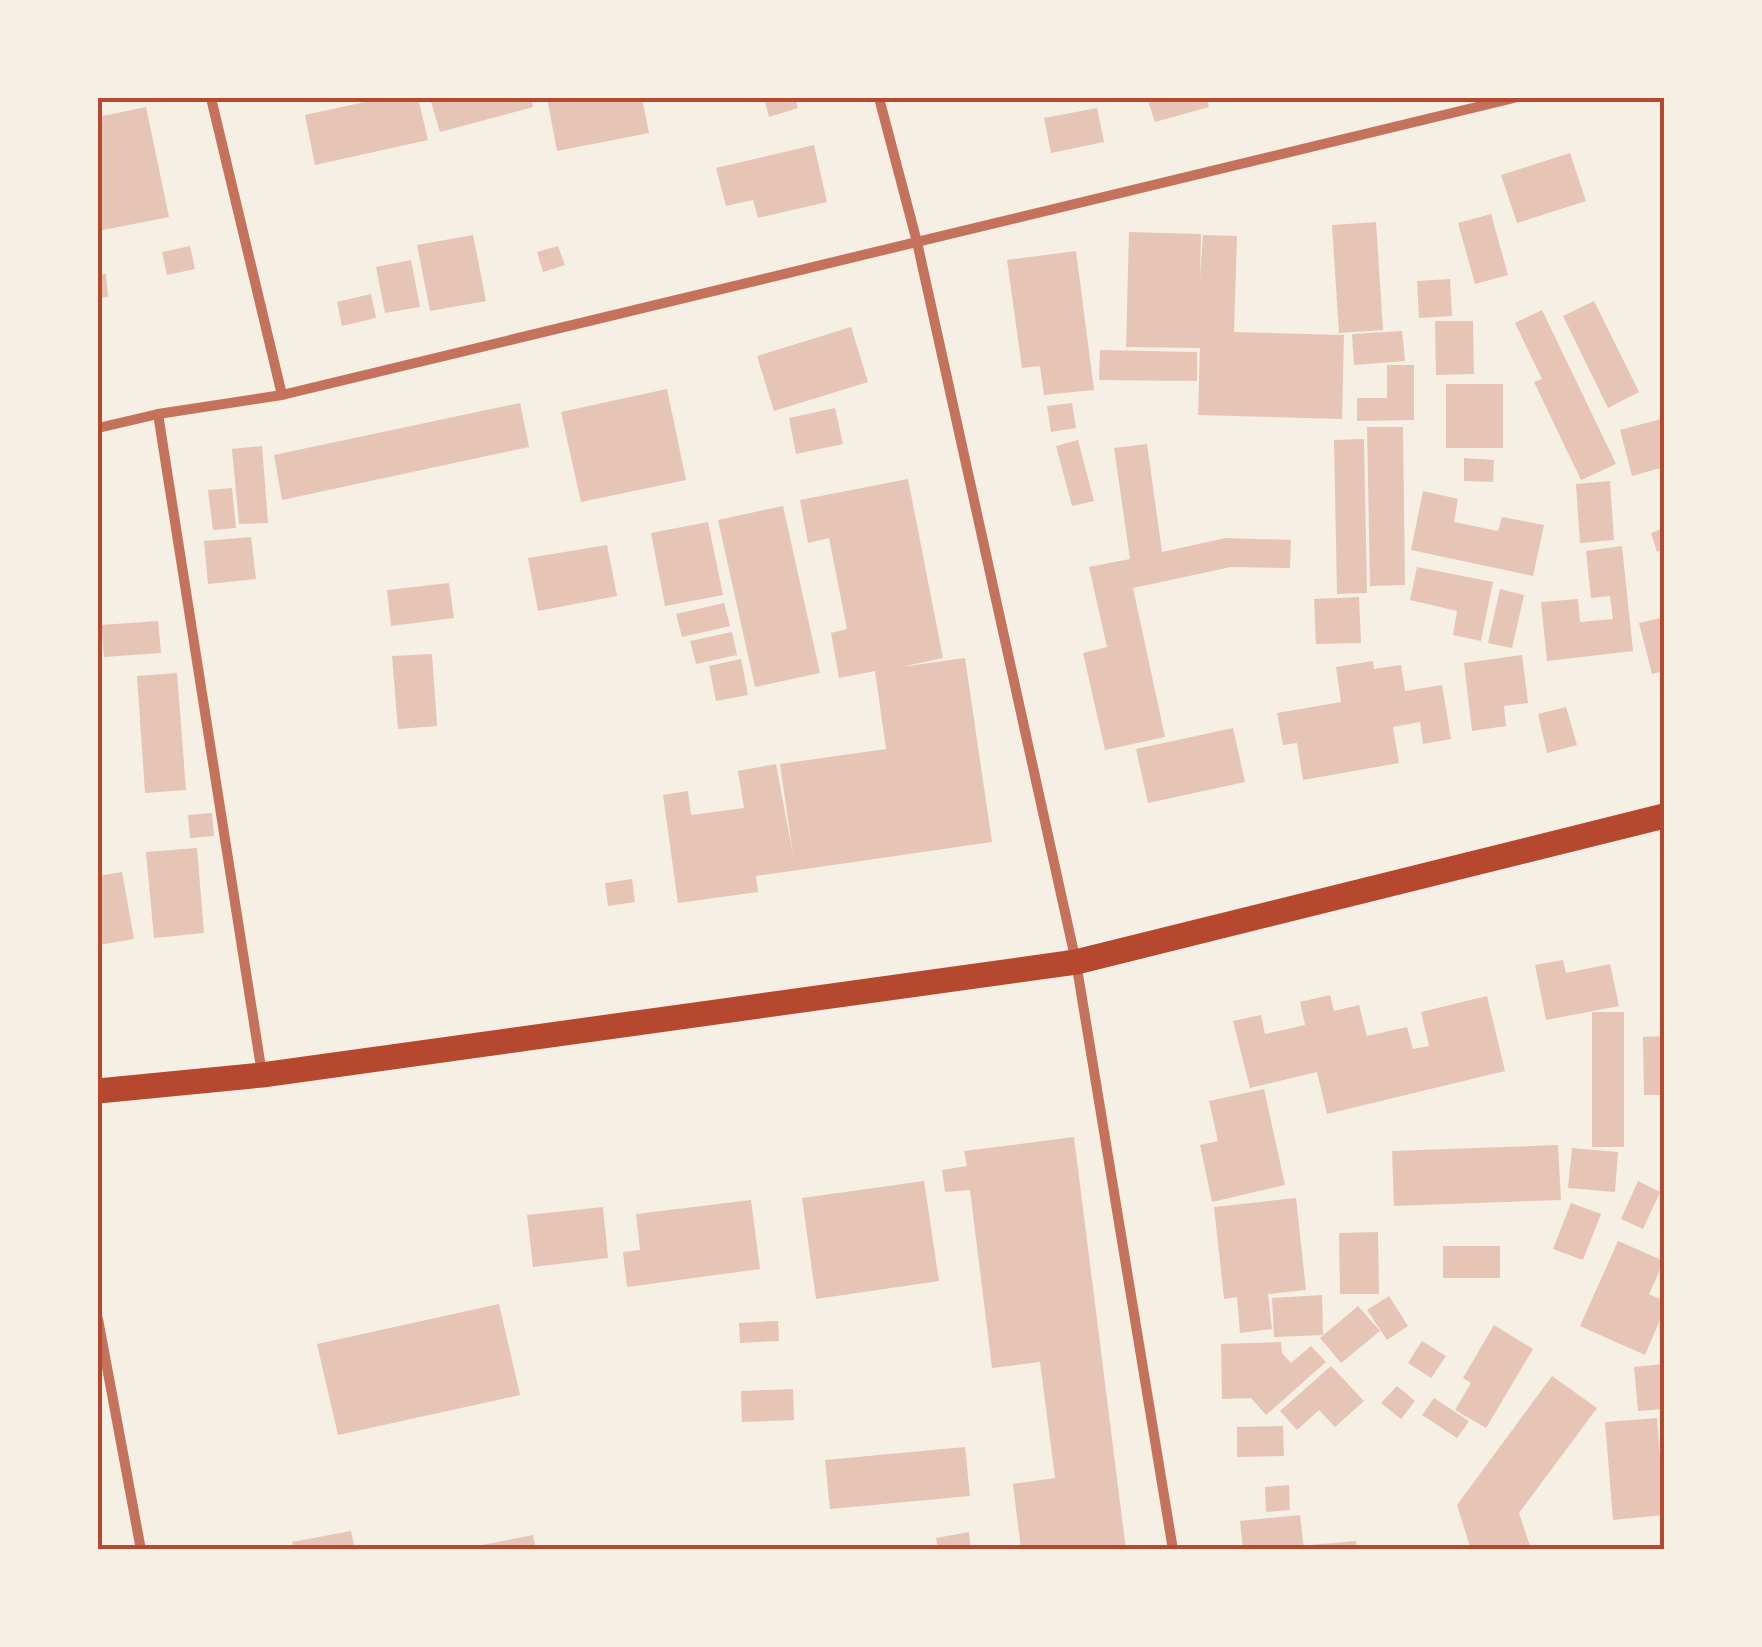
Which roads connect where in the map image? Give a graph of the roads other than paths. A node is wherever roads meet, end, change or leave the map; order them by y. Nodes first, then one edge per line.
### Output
1 (211, 98) edge
2 (880, 98) edge
3 (1514, 98) edge
4 (917, 242) junction
5 (282, 395) junction
6 (158, 414) junction
7 (98, 428) edge
8 (1664, 816) edge
9 (1076, 962) junction
10 (262, 1075) junction
11 (98, 1091) edge
12 (98, 1319) edge
13 (141, 1550) edge
14 (1172, 1550) edge

1 - 5 street
2 - 4 street
3 - 4 street
4 - 5 street
4 - 9 street
5 - 6 street
6 - 7 street
6 - 10 street
8 - 9 main road
9 - 10 main road
9 - 14 street
10 - 11 main road
12 - 13 street

